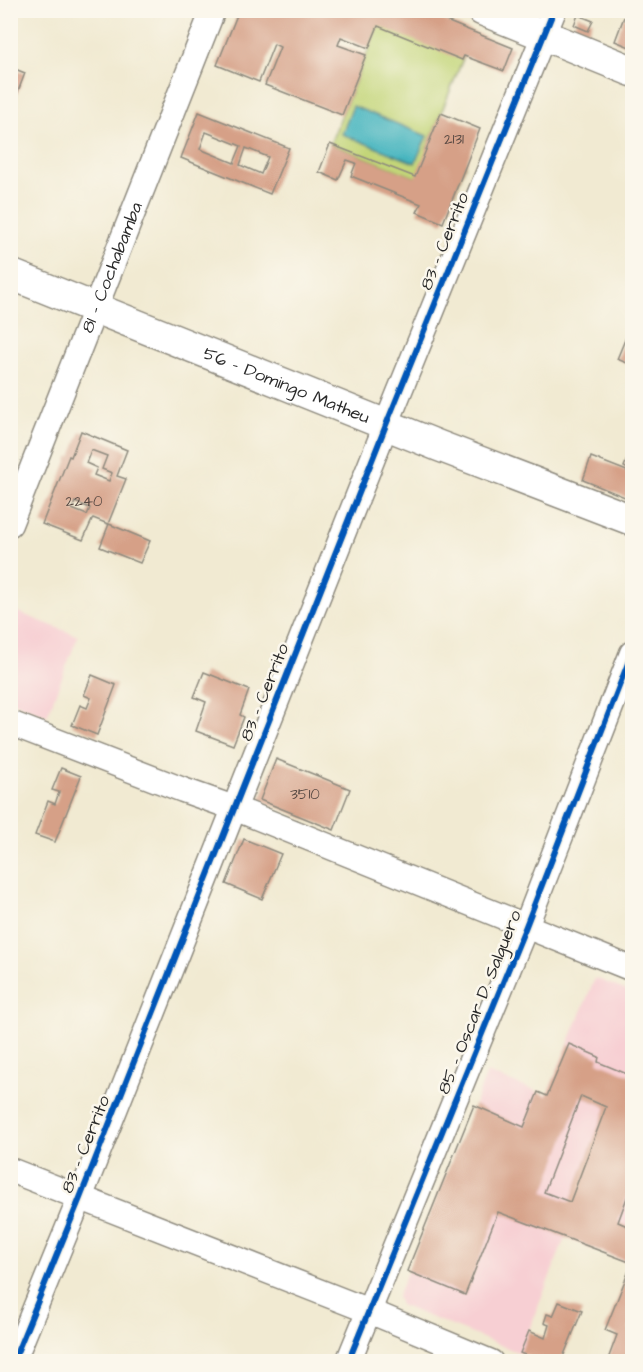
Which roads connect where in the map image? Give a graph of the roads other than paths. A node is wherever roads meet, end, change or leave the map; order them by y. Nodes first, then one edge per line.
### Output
1 (213, 10) edge
2 (482, 10) edge
3 (549, 23) edge
4 (633, 71) edge
5 (10, 274) edge
6 (95, 307) junction
7 (386, 425) junction
8 (633, 520) edge
9 (10, 524) edge
10 (633, 653) edge
11 (10, 723) edge
12 (234, 808) junction
13 (526, 926) junction
14 (633, 969) edge
15 (10, 1170) edge
16 (80, 1198) junction
17 (369, 1311) junction
18 (14, 1362) edge
19 (348, 1362) edge
20 (491, 1362) edge

1 - 6 street, 81 - Cochabamba
2 - 3 street
3 - 4 street
3 - 7 street, 83 - Cerrito
5 - 6 street, 56 - Domingo Matheu
6 - 7 street, 56 - Domingo Matheu
6 - 9 street, 81 - Cochabamba
7 - 8 street, 56 - Domingo Matheu
7 - 12 street, 83 - Cerrito
10 - 13 street, 85 - Oscar D. Salguero
11 - 12 street
12 - 13 street
12 - 16 street, 83 - Cerrito
13 - 14 street
13 - 17 street, 85 - Oscar D. Salguero
15 - 16 street
16 - 17 street
16 - 18 street, 83 - Cerrito
17 - 19 street, 85 - Oscar D. Salguero
17 - 20 street

